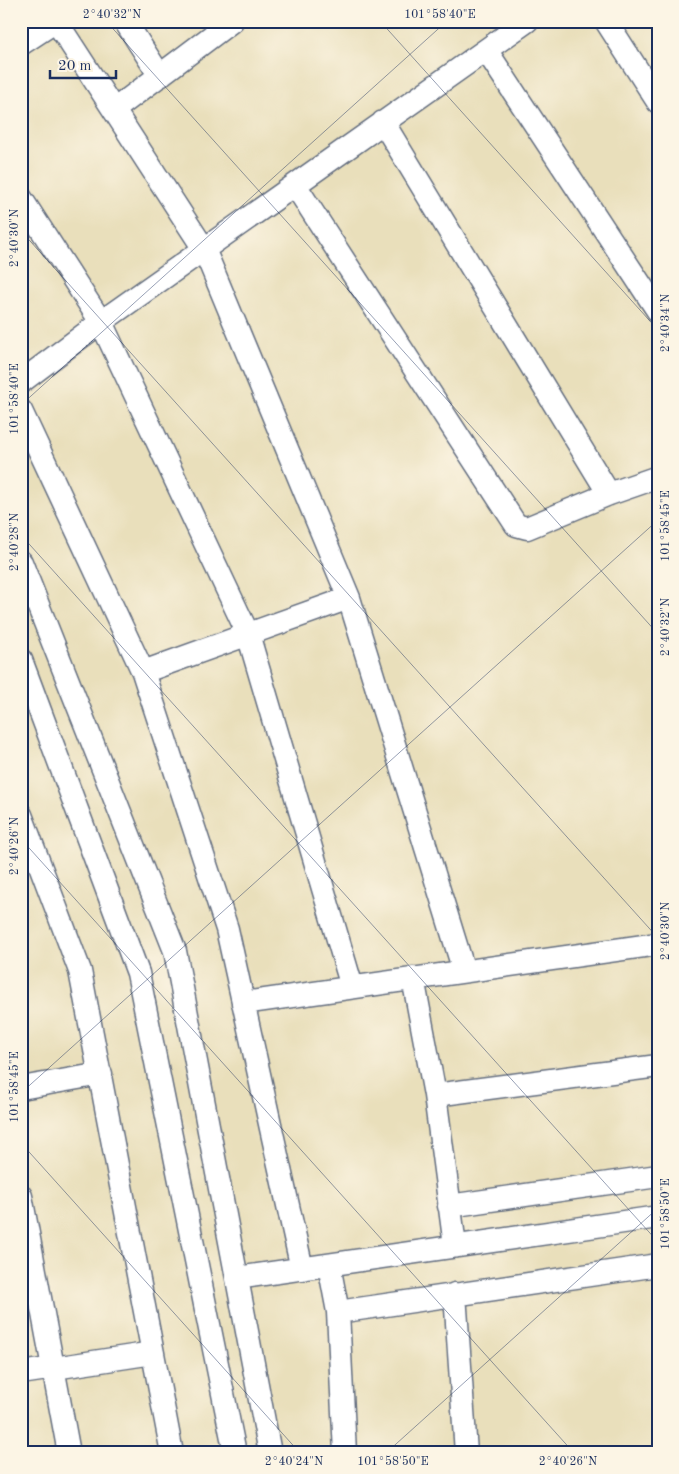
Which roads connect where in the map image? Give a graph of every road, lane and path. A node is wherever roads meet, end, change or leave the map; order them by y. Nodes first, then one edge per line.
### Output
1 (56, 21) edge
2 (125, 21) edge
3 (232, 21) edge
4 (527, 21) edge
5 (606, 21) edge
6 (21, 44) edge
7 (486, 50) junction
8 (160, 76) junction
9 (658, 102) edge
10 (114, 110) junction
11 (384, 122) junction
12 (295, 185) junction
13 (21, 198) edge
14 (204, 249) junction
15 (658, 311) edge
16 (101, 322) junction
17 (21, 382) edge
18 (21, 411) edge
19 (658, 477) edge
20 (609, 494) junction
21 (21, 562) edge
22 (349, 598) junction
23 (248, 634) junction
24 (21, 660) edge
25 (143, 672) junction
26 (21, 814) edge
27 (658, 944) edge
28 (464, 972) junction
29 (413, 978) junction
30 (352, 987) junction
31 (243, 1003) junction
32 (658, 1066) edge
33 (101, 1074) junction
34 (21, 1088) edge
35 (435, 1095) junction
36 (658, 1176) edge
37 (21, 1196) edge
38 (449, 1206) junction
39 (658, 1216) edge
40 (455, 1246) junction
41 (329, 1265) junction
42 (658, 1265) edge
43 (302, 1269) junction
44 (237, 1278) junction
45 (455, 1294) junction
46 (338, 1312) junction
47 (153, 1353) junction
48 (54, 1368) junction
49 (21, 1373) edge
50 (69, 1453) edge
51 (172, 1453) edge
52 (235, 1453) edge
53 (270, 1453) edge
54 (345, 1453) edge
55 (466, 1453) edge

1 - 6 street
1 - 10 street
2 - 8 street
3 - 8 street
4 - 7 street
5 - 9 street
7 - 11 street
7 - 15 street
8 - 10 street
10 - 14 street
11 - 12 street
11 - 20 street
12 - 14 street
12 - 20 street
13 - 16 street
14 - 16 street
14 - 22 street
16 - 17 street
16 - 23 street
18 - 25 street
19 - 20 street
21 - 44 street
22 - 23 street
22 - 28 street
23 - 25 street
23 - 30 street
24 - 52 street
25 - 31 street
26 - 33 street
27 - 28 street
28 - 29 street
29 - 30 street
29 - 35 street
30 - 31 street
31 - 43 street
32 - 35 street
33 - 34 street
33 - 47 street
35 - 38 street
36 - 38 street
37 - 48 street
38 - 40 street
39 - 40 street
40 - 41 street
41 - 43 street
41 - 46 street
42 - 45 street
43 - 44 street
44 - 53 street
45 - 46 street
45 - 55 street
46 - 54 street
47 - 48 street
47 - 51 street
48 - 49 street
48 - 50 street

